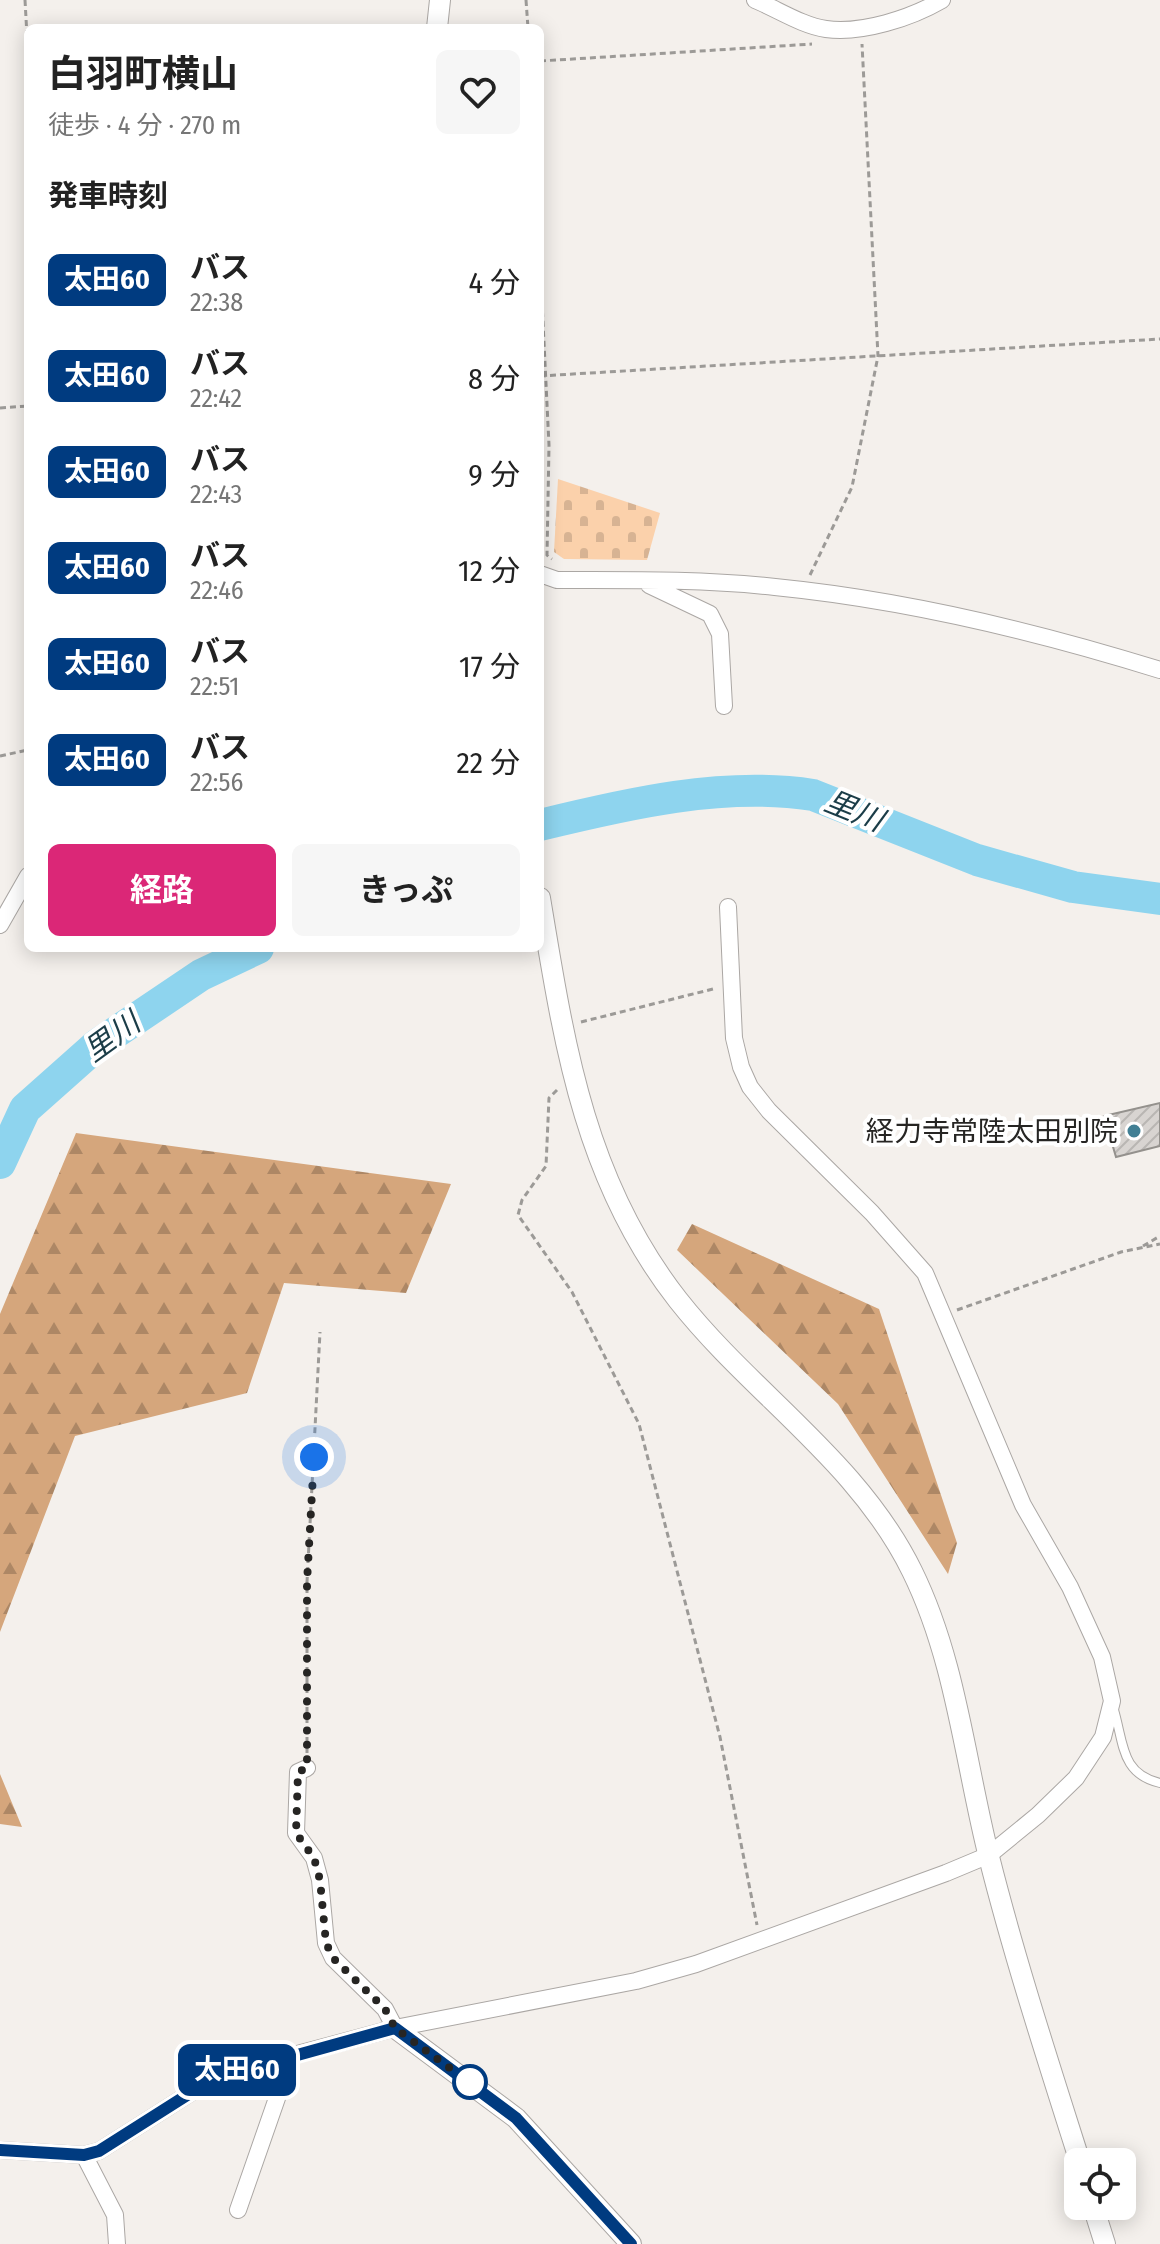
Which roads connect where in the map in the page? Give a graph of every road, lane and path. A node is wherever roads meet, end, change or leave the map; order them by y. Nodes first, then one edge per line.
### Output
1 (25, 0) edge
2 (440, 0) edge
3 (526, 0) edge
4 (755, 0) edge
5 (942, 0) edge
6 (26, 24) edge
7 (437, 24) edge
8 (528, 24) edge
9 (861, 28) junction
10 (816, 44) dead end
11 (544, 61) edge
12 (544, 338) edge
13 (1160, 339) edge
14 (878, 356) junction
15 (546, 376) junction
16 (24, 406) edge
17 (0, 408) edge
18 (559, 565) dead end
19 (544, 575) edge
20 (645, 583) junction
21 (774, 586) junction
22 (1160, 670) edge
23 (724, 706) dead end
24 (24, 751) edge
25 (0, 756) edge
26 (24, 883) edge
27 (728, 907) dead end
28 (544, 922) edge
29 (0, 925) edge
30 (732, 984) junction
31 (563, 1026) junction
32 (559, 1087) dead end
33 (1160, 1236) edge
34 (1160, 1244) edge
35 (1140, 1248) junction
36 (942, 1316) junction
37 (320, 1332) dead end
38 (1112, 1701) junction
39 (307, 1768) joint
40 (1160, 1783) edge
41 (989, 1855) junction
42 (760, 1941) junction
43 (395, 2028) junction
44 (292, 2055) junction
45 (1076, 2148) edge
46 (0, 2150) edge
47 (84, 2155) junction
48 (238, 2210) dead end
49 (1097, 2220) edge
50 (117, 2244) edge
51 (631, 2244) edge
52 (1105, 2244) edge

1 - 6 path
2 - 7 street
3 - 8 path
4 - 9 street
5 - 9 street
9 - 14 path
10 - 11 path
12 - 15 path
13 - 14 path
14 - 15 path
14 - 21 path
15 - 18 path
16 - 17 path
19 - 20 street
20 - 21 street
20 - 23 street
21 - 22 street
24 - 25 path
26 - 29 street
27 - 30 street
28 - 31 street
30 - 31 path
30 - 36 street
31 - 41 street
32 - 42 path
33 - 35 path
34 - 35 path
35 - 36 path
36 - 38 street
37 - 39 path
38 - 40 lane
38 - 41 street
39 - 43 street
41 - 42 street
41 - 45 street
42 - 43 street
43 - 44 street
43 - 51 street
44 - 47 street
44 - 48 street
46 - 47 street
47 - 50 street
49 - 52 street

